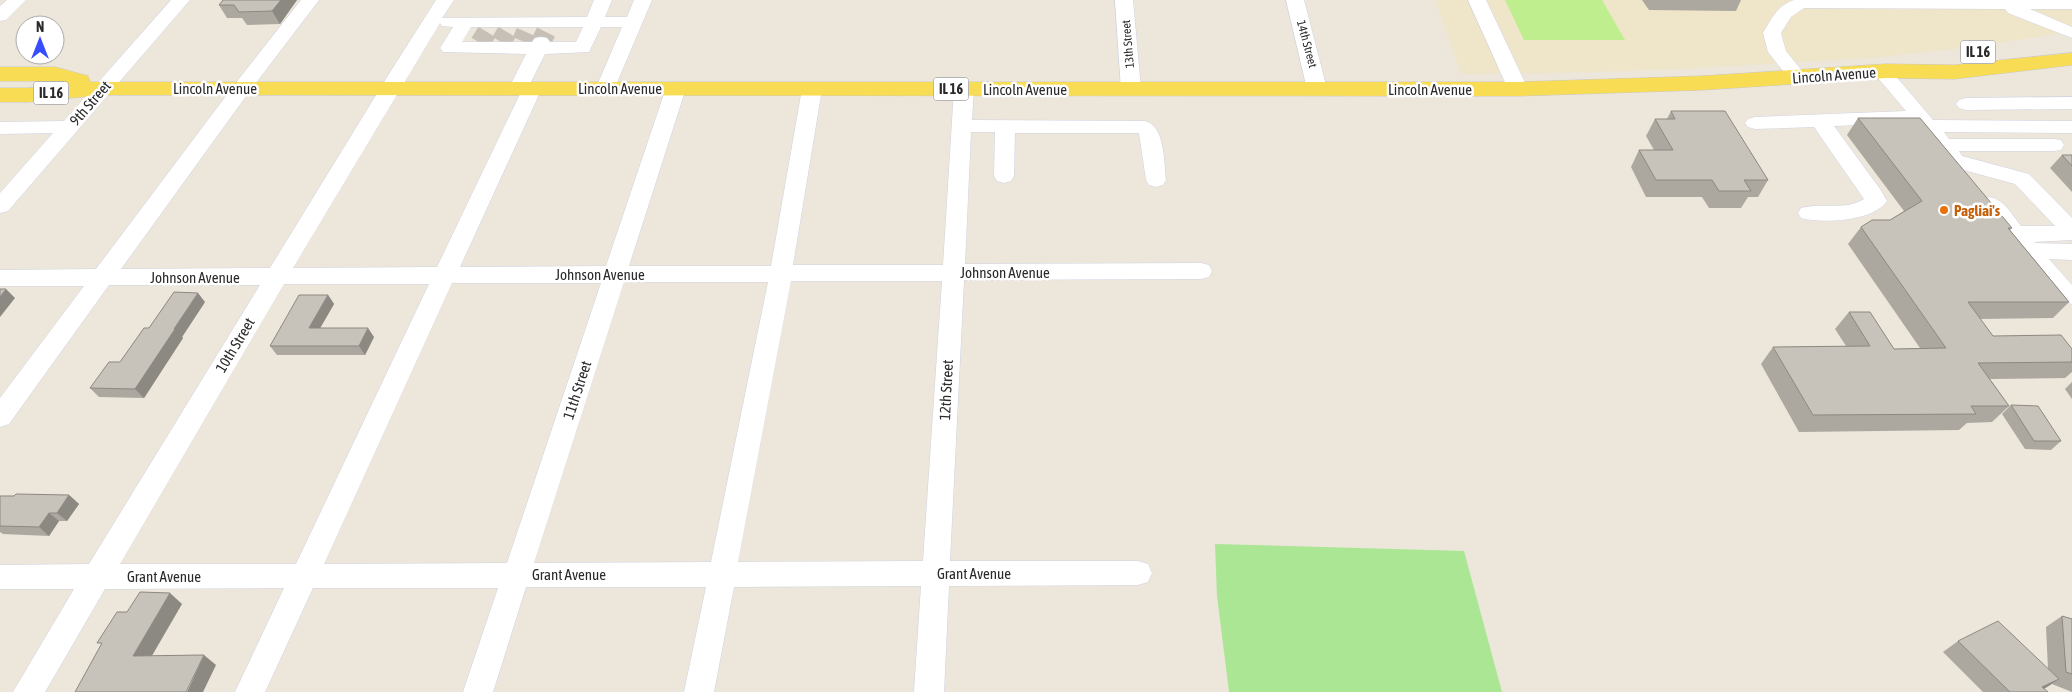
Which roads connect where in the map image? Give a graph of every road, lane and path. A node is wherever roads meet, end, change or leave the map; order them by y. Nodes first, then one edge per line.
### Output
1 (17, 0) edge
2 (181, 0) edge
3 (310, 0) edge
4 (445, 0) edge
5 (604, 0) edge
6 (643, 0) edge
7 (1124, 0) edge
8 (1295, 0) edge
9 (1477, 0) edge
10 (1997, 4) junction
11 (2072, 4) edge
12 (0, 16) edge
13 (432, 22) junction
14 (465, 22) junction
15 (594, 22) junction
16 (634, 22) junction
17 (2072, 33) edge
18 (514, 36) junction
19 (2072, 40) edge
20 (2072, 59) edge
21 (1883, 71) junction
22 (0, 74) edge
23 (1798, 78) junction
24 (103, 88) junction
25 (242, 88) junction
26 (390, 88) junction
27 (526, 88) junction
28 (606, 88) junction
29 (676, 88) junction
30 (812, 89) junction
31 (964, 89) junction
32 (1131, 89) junction
33 (1318, 89) junction
34 (1518, 89) junction
35 (0, 95) edge
36 (2072, 103) edge
37 (1966, 104) dead end
38 (1820, 121) junction
39 (1924, 122) junction
40 (1755, 123) dead end
41 (962, 126) junction
42 (1005, 126) junction
43 (68, 127) junction
44 (2072, 127) edge
45 (0, 128) edge
46 (1942, 144) junction
47 (2054, 145) dead end
48 (1956, 161) junction
49 (1004, 176) dead end
50 (1156, 180) dead end
51 (0, 206) edge
52 (1808, 213) dead end
53 (2022, 243) junction
54 (2072, 252) edge
55 (1201, 271) dead end
56 (953, 272) junction
57 (615, 274) junction
58 (781, 274) junction
59 (445, 275) junction
60 (277, 276) junction
61 (103, 277) junction
62 (0, 278) edge
63 (2072, 296) edge
64 (0, 417) edge
65 (936, 572) junction
66 (723, 573) junction
67 (1138, 573) dead end
68 (517, 574) junction
69 (303, 576) junction
70 (0, 577) edge
71 (97, 577) junction
72 (28, 692) edge
73 (250, 692) edge
74 (478, 692) edge
75 (700, 692) edge
76 (928, 692) edge

1 - 12 street
2 - 24 street, 9th Street
3 - 25 street
4 - 13 street, 10th Street
5 - 15 street
6 - 16 street
7 - 32 street, 13th Street
8 - 33 street, 14th Street
9 - 34 street
10 - 11 street
10 - 17 street
10 - 23 street
13 - 14 street
13 - 26 street, 10th Street
14 - 18 street
14 - 18 street
15 - 16 street
15 - 18 street
15 - 18 street
16 - 28 street
18 - 27 street
19 - 21 main road, Lincoln Avenue / IL 16
20 - 21 main road, Lincoln Avenue / IL 16
21 - 23 main road, Lincoln Avenue / IL 16
21 - 39 street
22 - 24 main road, Lincoln Avenue / IL 16
23 - 34 main road, Lincoln Avenue / IL 16
24 - 25 main road, Lincoln Avenue / IL 16
24 - 35 main road, Lincoln Avenue / IL 16
24 - 43 street, 9th Street
25 - 26 main road, Lincoln Avenue / IL 16
25 - 61 street
26 - 27 main road, Lincoln Avenue / IL 16
26 - 60 street, 10th Street
27 - 28 main road, Lincoln Avenue / IL 16
27 - 59 street
28 - 29 main road, Lincoln Avenue / IL 16
29 - 30 main road, Lincoln Avenue / IL 16
29 - 57 street, 11th Street
30 - 31 main road, Lincoln Avenue / IL 16
30 - 58 street
31 - 32 main road, Lincoln Avenue / IL 16
31 - 41 street, 12th Street
32 - 33 main road, Lincoln Avenue / IL 16
33 - 34 main road, Lincoln Avenue / IL 16
36 - 37 street
38 - 39 street
38 - 40 street
38 - 52 street
39 - 44 street
39 - 46 street
41 - 42 street
41 - 56 street, 12th Street
42 - 49 street
42 - 50 street
43 - 45 street
43 - 51 street, 9th Street
46 - 47 street
46 - 48 street
48 - 53 street
48 - 53 street
53 - 54 street
53 - 63 street
55 - 56 street, Johnson Avenue
56 - 58 street, Johnson Avenue
56 - 65 street, 12th Street
57 - 58 street, Johnson Avenue
57 - 59 street, Johnson Avenue
57 - 68 street, 11th Street
58 - 66 street
59 - 60 street, Johnson Avenue
59 - 69 street
60 - 61 street, Johnson Avenue
60 - 71 street, 10th Street
61 - 62 street, Johnson Avenue
61 - 64 street
65 - 66 street, Grant Avenue
65 - 67 street, Grant Avenue
65 - 76 street, 12th Street
66 - 68 street, Grant Avenue
66 - 75 street
68 - 69 street, Grant Avenue
68 - 74 street, 11th Street
69 - 71 street, Grant Avenue
69 - 73 street
70 - 71 street, Grant Avenue
71 - 72 street, 10th Street

